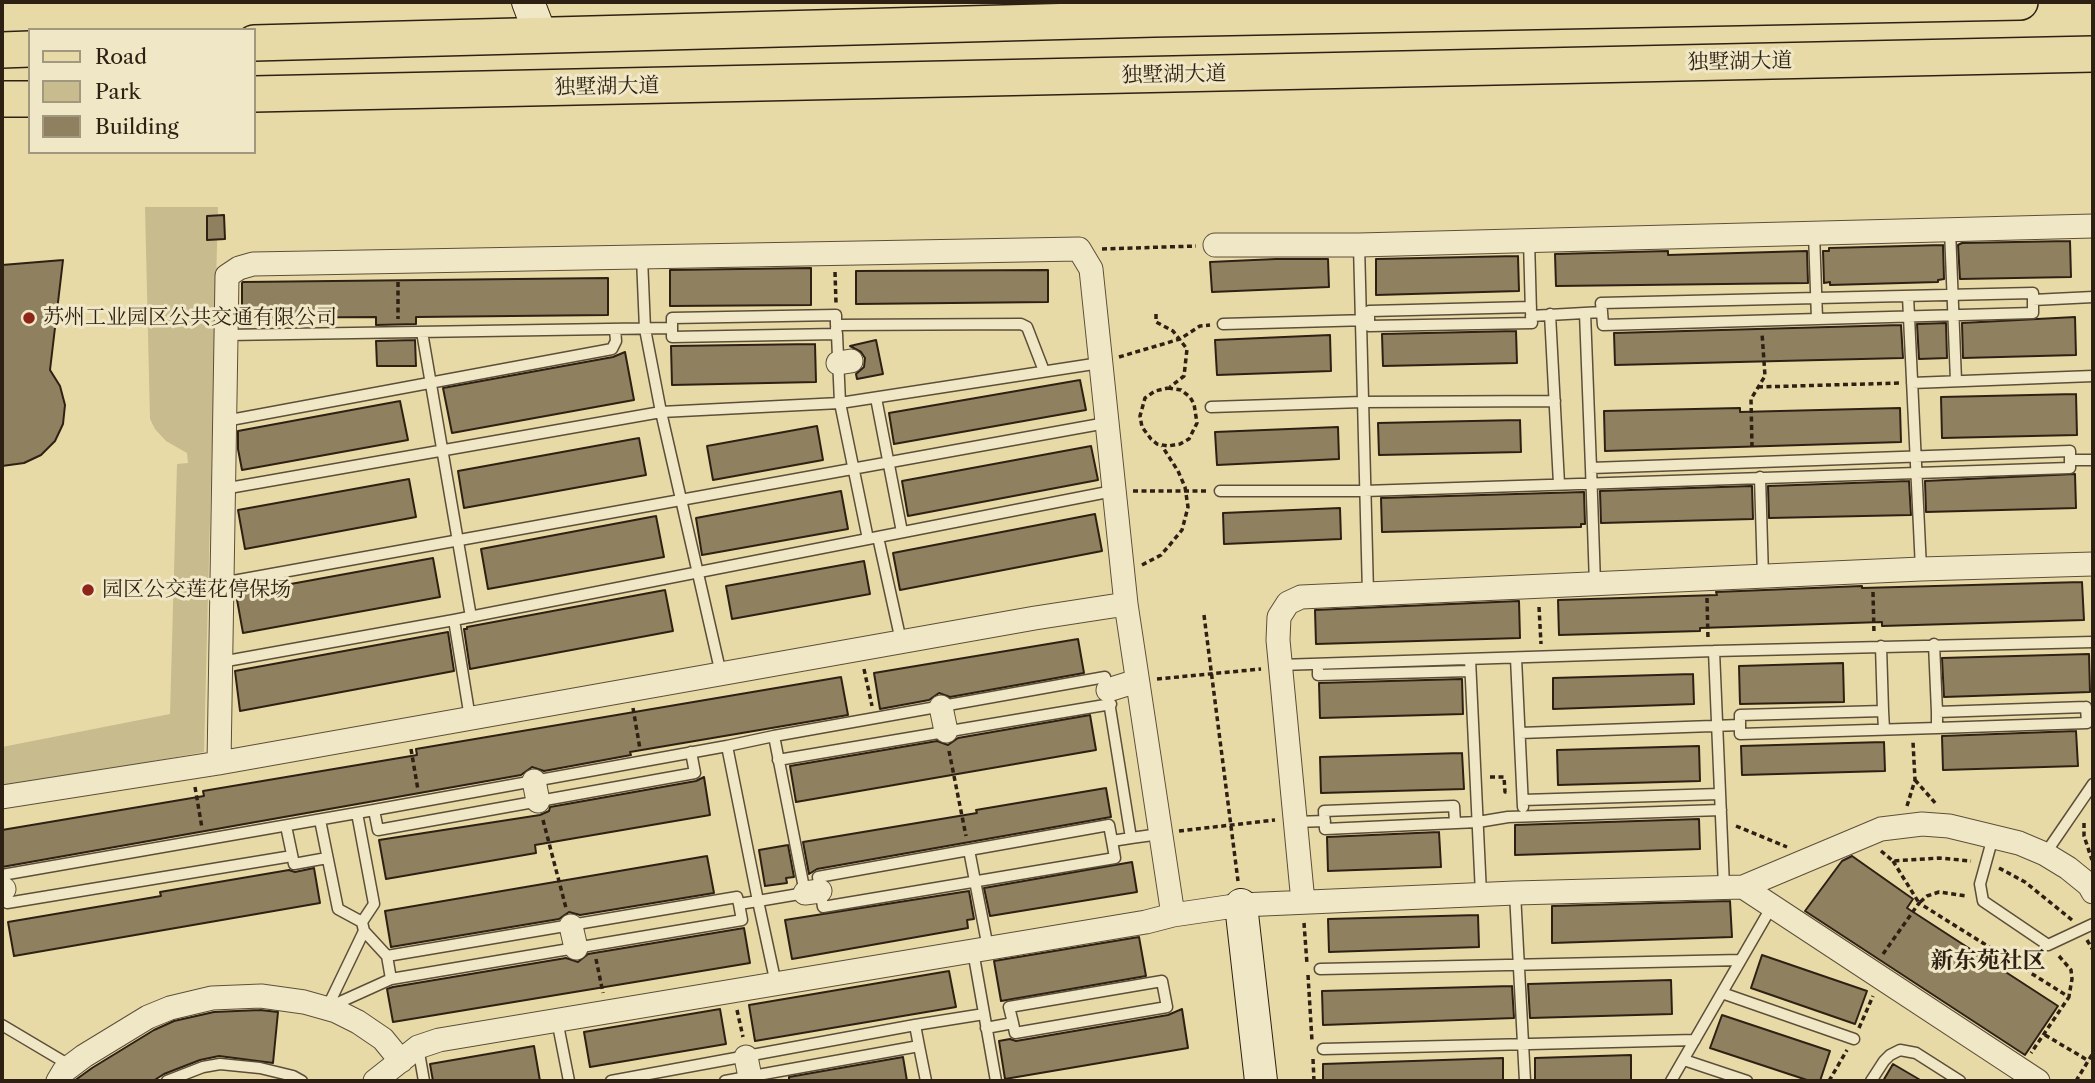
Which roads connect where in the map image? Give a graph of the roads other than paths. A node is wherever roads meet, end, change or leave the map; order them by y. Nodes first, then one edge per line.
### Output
1 (528, 2) edge
2 (2020, 2) edge
3 (541, 36) junction
4 (256, 43) edge
5 (28, 49) edge
6 (2, 50) edge
7 (2093, 54) edge
8 (256, 94) edge
9 (2, 99) edge
10 (28, 99) edge
11 (2093, 226) edge
12 (1950, 229) junction
13 (1814, 233) junction
14 (1528, 240) junction
15 (1215, 245) road end
16 (1359, 245) junction
17 (642, 258) junction
18 (1952, 295) junction
19 (1908, 296) junction
20 (1817, 298) junction
21 (2093, 298) edge
22 (2033, 300) junction
23 (1531, 311) junction
24 (1602, 312) junction
25 (1585, 313) junction
26 (1550, 314) junction
27 (1953, 315) junction
28 (1909, 317) junction
29 (1817, 319) junction
30 (1365, 320) junction
31 (1223, 324) road end
32 (836, 325) junction
33 (672, 328) junction
34 (615, 329) junction
35 (645, 329) junction
36 (422, 332) junction
37 (226, 335) junction
38 (1100, 363) junction
39 (1044, 371) junction
40 (2093, 376) edge
41 (1956, 381) junction
42 (430, 382) junction
43 (1912, 383) junction
44 (876, 398) junction
45 (1555, 401) junction
46 (1362, 402) junction
47 (840, 403) junction
48 (1210, 407) dead end
49 (661, 412) junction
50 (225, 421) junction
51 (1106, 423) junction
52 (441, 451) junction
53 (1916, 457) junction
54 (2070, 460) junction
55 (2093, 460) edge
56 (888, 462) junction
57 (854, 468) junction
58 (1591, 468) junction
59 (1917, 473) junction
60 (1760, 477) junction
61 (1590, 483) junction
62 (1559, 484) junction
63 (223, 489) junction
64 (1114, 491) junction
65 (1220, 491) road end
66 (1364, 491) junction
67 (681, 500) junction
68 (902, 533) junction
69 (873, 538) junction
70 (457, 541) junction
71 (2093, 564) edge
72 (1921, 569) junction
73 (696, 573) junction
74 (1763, 577) junction
75 (222, 583) junction
76 (1595, 584) junction
77 (1368, 593) junction
78 (1126, 604) junction
79 (471, 617) junction
80 (454, 621) junction
81 (901, 641) junction
82 (2093, 642) edge
83 (1934, 645) junction
84 (1878, 646) junction
85 (1712, 651) junction
86 (1516, 658) junction
87 (221, 662) junction
88 (1470, 665) junction
89 (1280, 666) junction
90 (721, 674) junction
91 (1137, 681) junction
92 (1109, 697) junction
93 (941, 706) junction
94 (1883, 711) junction
95 (1937, 712) junction
96 (2090, 715) edge
97 (470, 719) junction
98 (1718, 725) junction
99 (1740, 725) junction
100 (1937, 728) junction
101 (1884, 729) junction
102 (946, 732) junction
103 (1520, 733) junction
104 (774, 736) junction
105 (727, 746) junction
106 (691, 752) junction
107 (778, 760) junction
108 (219, 763) junction
109 (2091, 790) edge
110 (536, 791) junction
111 (1720, 794) junction
112 (1523, 795) junction
113 (2, 797) edge
114 (374, 810) junction
115 (357, 813) junction
116 (1721, 815) junction
117 (1523, 817) junction
118 (320, 820) junction
119 (1295, 820) junction
120 (1325, 821) junction
121 (1478, 822) junction
122 (1455, 823) junction
123 (286, 826) junction
124 (1160, 834) junction
125 (1993, 836) junction
126 (1131, 838) junction
127 (1112, 841) junction
128 (969, 850) junction
129 (2045, 854) junction
130 (292, 856) junction
131 (327, 858) junction
132 (2090, 876) edge
133 (975, 881) junction
134 (2, 883) edge
135 (1734, 887) junction
136 (813, 892) junction
137 (1515, 893) junction
138 (1481, 894) junction
139 (758, 901) junction
140 (1303, 902) junction
141 (739, 904) junction
142 (1241, 905) junction
143 (1772, 906) junction
144 (1173, 915) junction
145 (2093, 924) edge
146 (363, 926) junction
147 (571, 926) junction
148 (585, 947) junction
149 (981, 950) junction
150 (387, 956) junction
151 (1741, 960) junction
152 (1518, 965) junction
153 (1320, 969) dead end
154 (391, 979) junction
155 (776, 984) junction
156 (1722, 993) junction
157 (327, 1008) junction
158 (984, 1014) junction
159 (557, 1020) junction
160 (1013, 1023) junction
161 (2, 1025) edge
162 (915, 1025) junction
163 (986, 1028) junction
164 (1854, 1039) dead end
165 (1695, 1040) junction
166 (1522, 1044) junction
167 (919, 1046) junction
168 (1323, 1049) dead end
169 (410, 1054) junction
170 (1684, 1060) junction
171 (748, 1067) junction
172 (64, 1074) edge
173 (2029, 1075) edge
174 (167, 1081) edge
175 (302, 1081) edge
176 (375, 1081) edge
177 (424, 1081) edge
178 (569, 1081) edge
179 (611, 1081) edge
180 (725, 1081) edge
181 (926, 1081) edge
182 (996, 1081) edge
183 (1261, 1081) edge
184 (1525, 1081) edge
185 (1671, 1081) edge
186 (1746, 1081) edge
187 (1871, 1081) edge
188 (1960, 1081) edge

1 - 3 main road
2 - 3 main road
3 - 4 main road
5 - 6 main road
7 - 8 main road, 独墅湖大道
9 - 10 main road
11 - 12 street
12 - 13 street
12 - 18 lane
13 - 14 street
13 - 20 lane
14 - 16 street
14 - 23 lane
15 - 16 street
16 - 30 lane
17 - 35 lane
17 - 37 street
17 - 38 street
18 - 19 lane
18 - 22 lane
18 - 27 lane
19 - 20 lane
19 - 28 lane
20 - 24 lane
20 - 29 lane
21 - 22 lane
22 - 27 lane
23 - 26 lane
23 - 30 lane
24 - 25 lane
24 - 29 lane
25 - 26 lane
25 - 58 lane
26 - 45 lane
27 - 28 lane
27 - 41 lane
28 - 29 lane
28 - 43 lane
30 - 31 lane
30 - 46 lane
32 - 33 lane
32 - 33 lane
32 - 39 lane
32 - 47 lane
33 - 35 lane
34 - 35 lane
34 - 36 lane
34 - 42 lane
35 - 49 lane
36 - 37 lane
36 - 42 lane
37 - 50 street
38 - 39 lane
38 - 51 street
39 - 44 lane
40 - 41 lane
41 - 43 lane
42 - 50 lane
42 - 52 lane
43 - 53 lane
44 - 47 lane
44 - 56 lane
45 - 46 lane
45 - 62 lane
46 - 48 lane
46 - 66 lane
47 - 49 lane
47 - 57 lane
49 - 52 lane
49 - 67 lane
50 - 63 street
51 - 56 lane
51 - 64 street
52 - 63 lane
52 - 70 lane
53 - 54 lane
53 - 58 lane
53 - 59 lane
54 - 55 lane
54 - 59 lane
56 - 57 lane
56 - 68 lane
57 - 67 lane
57 - 69 lane
58 - 61 lane
59 - 60 lane
59 - 72 lane
60 - 61 lane
60 - 74 lane
61 - 62 lane
61 - 76 lane
62 - 66 lane
63 - 75 street
64 - 68 lane
64 - 78 street
65 - 66 lane
66 - 77 lane
67 - 70 lane
67 - 73 lane
68 - 69 lane
69 - 73 lane
69 - 81 lane
70 - 75 lane
70 - 79 lane
71 - 72 street
72 - 74 street
73 - 79 lane
73 - 90 lane
74 - 76 street
75 - 87 street
76 - 77 street
77 - 89 street
78 - 81 street
78 - 91 street
79 - 80 lane
80 - 87 lane
80 - 97 lane
81 - 90 street
82 - 83 lane
83 - 84 lane
83 - 95 lane
84 - 85 lane
84 - 94 lane
85 - 86 lane
85 - 98 lane
86 - 88 lane
86 - 103 lane
87 - 108 street
88 - 89 lane
88 - 121 lane
89 - 119 street
90 - 97 street
91 - 92 street
91 - 124 street
92 - 93 lane
92 - 102 lane
92 - 126 lane
93 - 102 street
93 - 104 lane
94 - 99 lane
94 - 101 lane
95 - 96 lane
95 - 100 lane
96 - 100 lane
97 - 108 street
98 - 99 lane
98 - 103 lane
98 - 111 lane
99 - 101 lane
100 - 101 lane
102 - 107 lane
103 - 112 lane
104 - 105 lane
104 - 107 lane
105 - 106 lane
105 - 139 lane
106 - 110 lane
106 - 110 lane
107 - 136 lane
108 - 113 street
109 - 129 lane
110 - 114 lane
110 - 114 lane
111 - 112 lane
111 - 116 lane
112 - 117 lane
114 - 115 lane
115 - 118 lane
115 - 146 lane
116 - 117 lane
116 - 135 lane
117 - 121 lane
118 - 123 lane
118 - 131 lane
119 - 120 lane
119 - 140 street
120 - 122 lane
120 - 122 lane
121 - 122 lane
121 - 138 lane
123 - 130 lane
123 - 134 lane
124 - 126 lane
124 - 144 street
125 - 129 street
125 - 135 street
125 - 145 lane
126 - 127 lane
127 - 128 lane
127 - 133 lane
128 - 133 lane
128 - 136 lane
129 - 132 street
130 - 131 lane
130 - 134 lane
131 - 146 lane
133 - 136 lane
133 - 149 lane
135 - 137 street
135 - 143 street
136 - 139 lane
137 - 138 street
137 - 152 lane
138 - 140 street
139 - 141 lane
139 - 155 lane
140 - 142 street
141 - 147 lane
141 - 148 lane
142 - 144 street
142 - 183 main road
143 - 151 lane
143 - 173 street
144 - 149 street
146 - 150 lane
146 - 157 lane
147 - 148 street
147 - 150 lane
148 - 154 lane
149 - 155 street
149 - 158 lane
150 - 154 lane
151 - 152 lane
151 - 156 lane
152 - 153 lane
152 - 166 lane
154 - 157 lane
155 - 159 street
156 - 164 lane
156 - 165 lane
157 - 169 street
157 - 172 street
158 - 162 lane
158 - 163 lane
159 - 169 street
159 - 178 lane
160 - 160 lane
160 - 163 lane
161 - 172 lane
162 - 167 lane
162 - 171 lane
163 - 182 lane
165 - 166 lane
165 - 170 lane
166 - 168 lane
166 - 184 lane
167 - 171 lane
167 - 181 lane
169 - 176 street
169 - 177 lane
170 - 185 lane
170 - 186 lane
171 - 179 lane
171 - 180 lane
174 - 175 lane
187 - 188 lane

